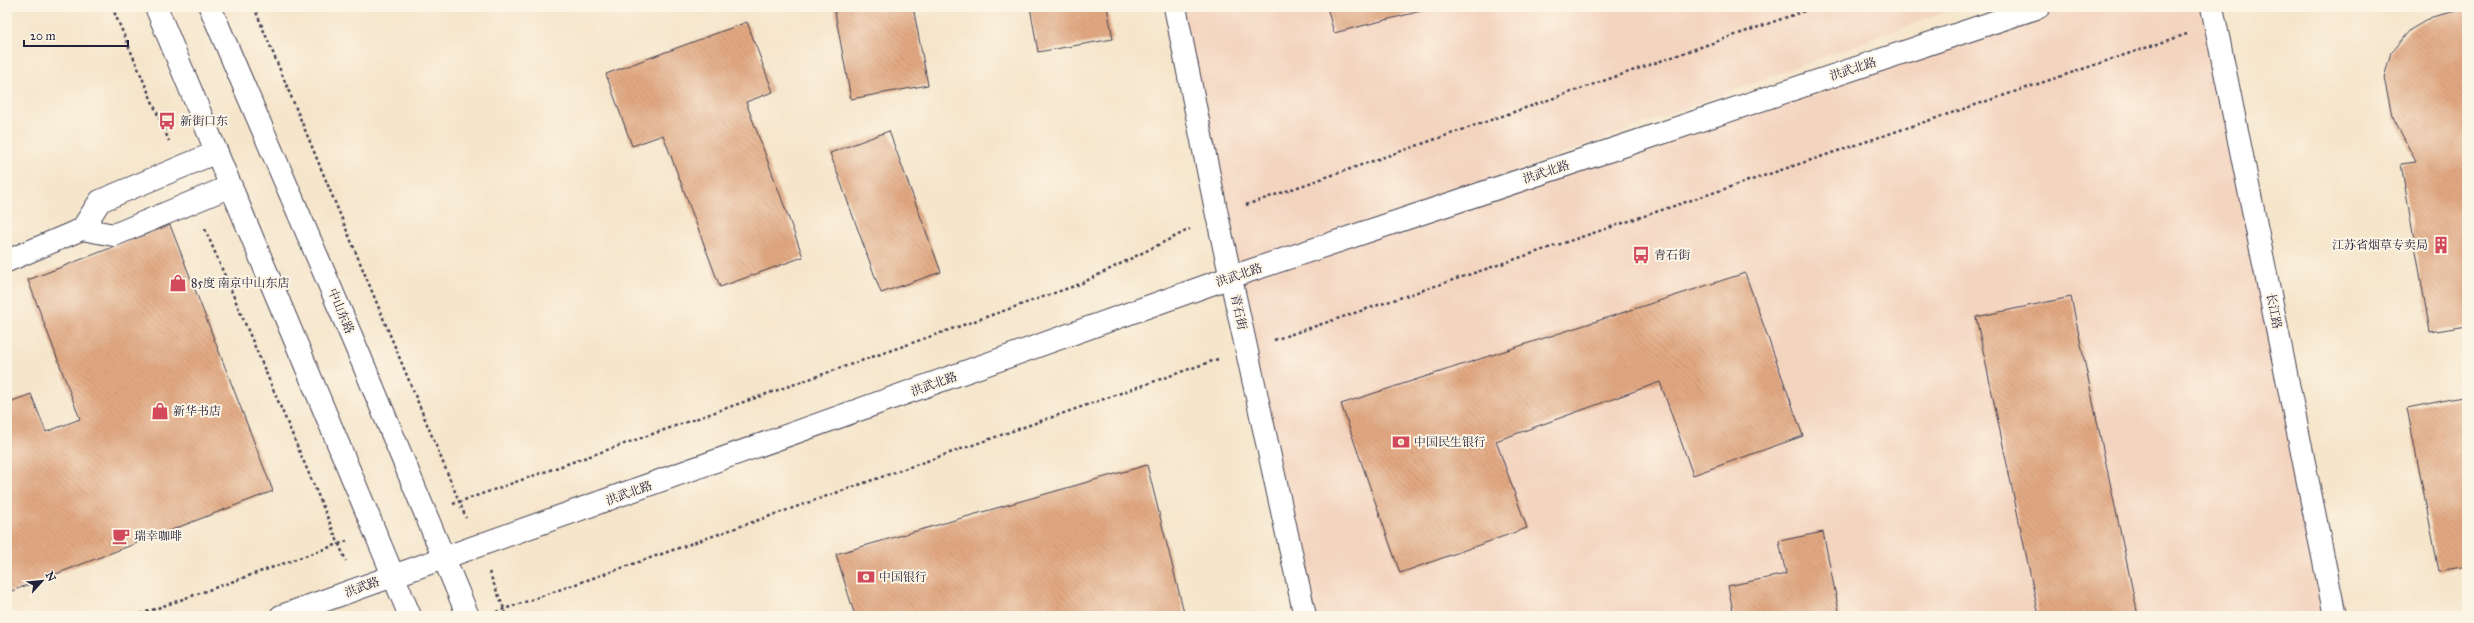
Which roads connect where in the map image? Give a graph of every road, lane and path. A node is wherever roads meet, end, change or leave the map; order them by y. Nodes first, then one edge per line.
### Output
1 (112, 7) edge
2 (156, 7) edge
3 (210, 7) edge
4 (254, 7) edge
5 (1175, 7) edge
6 (1816, 7) edge
7 (2039, 7) edge
8 (2214, 16) edge
9 (217, 152) junction
10 (180, 168) junction
11 (231, 186) junction
12 (194, 202) junction
13 (1217, 216) junction
14 (82, 229) junction
15 (7, 261) edge
16 (1231, 277) junction
17 (1247, 349) junction
18 (460, 502) junction
19 (452, 505) dead end
20 (469, 523) dead end
21 (354, 539) dead end
22 (339, 544) junction
23 (444, 560) junction
24 (348, 566) dead end
25 (486, 566) dead end
26 (394, 576) junction
27 (504, 609) junction
28 (491, 614) dead end
29 (135, 616) edge
30 (281, 616) edge
31 (410, 616) edge
32 (468, 616) edge
33 (507, 616) edge
34 (1305, 616) edge
35 (2334, 616) edge

1 - 10 path
2 - 9 main road
3 - 23 main road, 中山东路
4 - 18 path
5 - 13 main road, 青石街
6 - 13 path
7 - 16 main road, 洪武北路
8 - 17 path
8 - 35 main road, 长江路
9 - 10 main road
9 - 11 main road
10 - 14 main road
11 - 12 main road
11 - 26 main road
12 - 14 main road
12 - 22 path
13 - 16 main road, 青石街
13 - 18 path
14 - 15 main road
16 - 17 main road, 青石街
16 - 23 main road, 洪武北路
17 - 27 path
17 - 34 main road, 青石街
18 - 19 path
18 - 20 path
21 - 22 path
22 - 24 path
22 - 29 path
23 - 26 main road, 洪武路
23 - 32 main road, 中山东路
25 - 27 path
26 - 30 main road, 洪武路
26 - 31 main road
27 - 28 path
27 - 33 path

